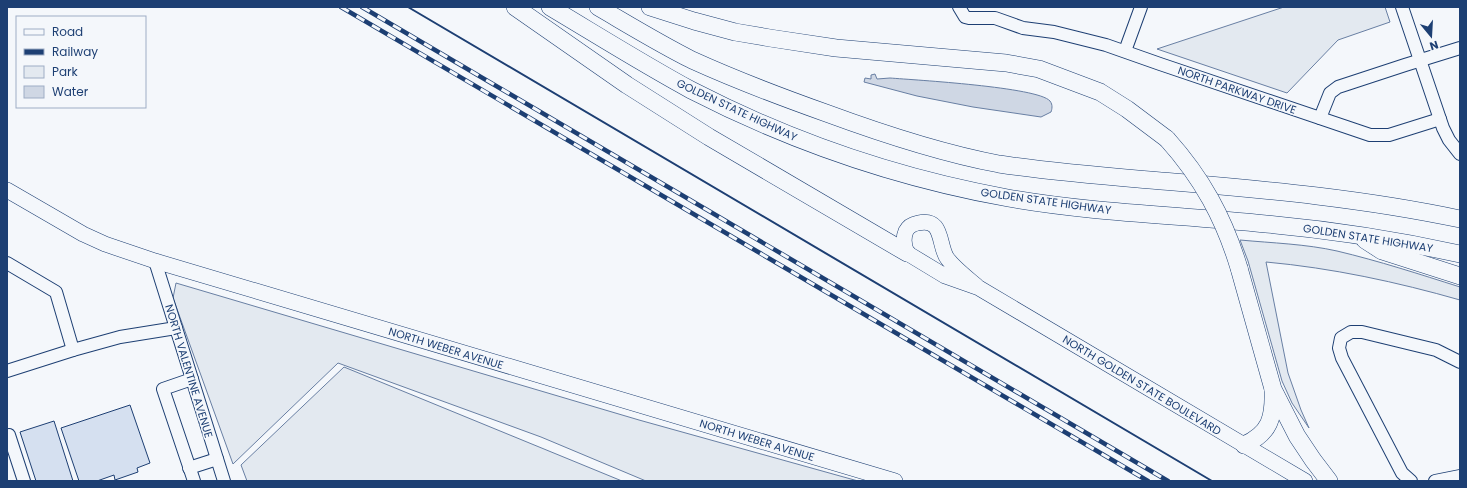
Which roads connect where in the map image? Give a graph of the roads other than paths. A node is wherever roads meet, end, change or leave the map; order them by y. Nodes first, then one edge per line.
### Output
1 (515, 7) edge
2 (550, 7) edge
3 (598, 7) edge
4 (650, 7) edge
5 (959, 7) edge
6 (1141, 7) edge
7 (1402, 7) edge
8 (1460, 48) edge
9 (1125, 51) junction
10 (1419, 60) junction
11 (1320, 118) junction
12 (1440, 119) junction
13 (1460, 154) edge
14 (7, 190) edge
15 (1460, 219) edge
16 (1356, 235) junction
17 (907, 252) junction
18 (1460, 254) edge
19 (155, 261) junction
20 (7, 263) edge
21 (1460, 276) edge
22 (979, 288) junction
23 (176, 328) junction
24 (73, 350) junction
25 (1460, 362) edge
26 (7, 371) edge
27 (192, 380) junction
28 (1273, 388) junction
29 (7, 436) edge
30 (1244, 445) junction
31 (217, 459) junction
32 (189, 468) junction
33 (1460, 476) edge
34 (24, 481) edge
35 (194, 481) edge
36 (224, 481) edge
37 (895, 481) edge
38 (1305, 481) edge
39 (1329, 481) edge
40 (1411, 481) edge
41 (1435, 481) edge

1 - 17 highway
2 - 16 highway, GOLDEN STATE HIGHWAY
3 - 15 highway
4 - 28 highway, bridge
5 - 9 street, NORTH PARKWAY DRIVE
6 - 9 street
7 - 10 street
8 - 10 street
9 - 11 street, NORTH PARKWAY DRIVE
10 - 11 street
10 - 12 street
11 - 12 street, NORTH PARKWAY DRIVE
12 - 13 street
14 - 19 main road, NORTH WEBER AVENUE
16 - 18 highway, GOLDEN STATE HIGHWAY
16 - 21 highway
17 - 22 main road, NORTH GOLDEN STATE BOULEVARD
17 - 22 main road, NORTH GOLDEN STATE BOULEVARD
19 - 23 street, NORTH VALENTINE AVENUE
19 - 37 main road, NORTH WEBER AVENUE
20 - 24 street
22 - 30 main road, NORTH GOLDEN STATE BOULEVARD
23 - 24 street
23 - 27 street, NORTH VALENTINE AVENUE
24 - 26 street
25 - 40 street
27 - 31 street, NORTH VALENTINE AVENUE
27 - 32 street
28 - 30 highway
28 - 39 highway
29 - 34 street
30 - 38 main road, NORTH GOLDEN STATE BOULEVARD
31 - 32 street
31 - 36 street, NORTH VALENTINE AVENUE
32 - 35 street
33 - 41 street

